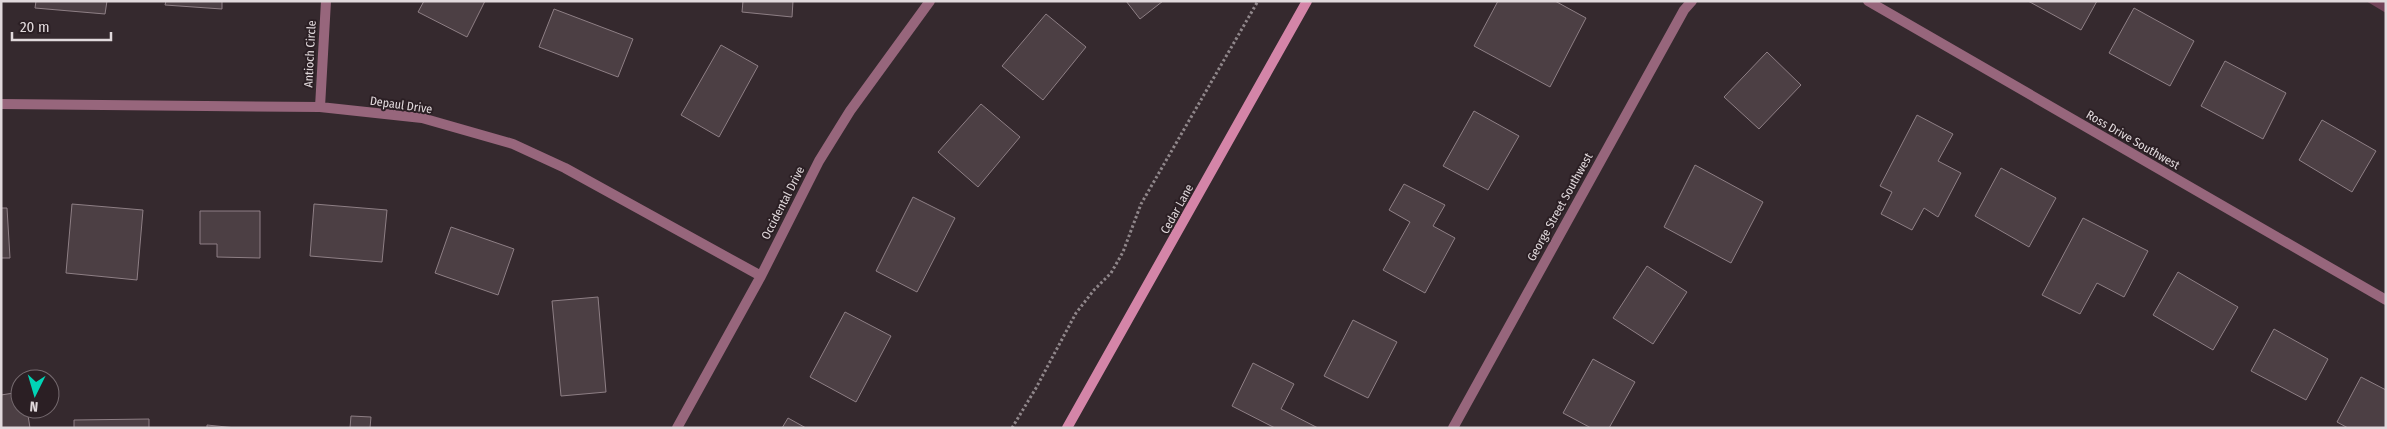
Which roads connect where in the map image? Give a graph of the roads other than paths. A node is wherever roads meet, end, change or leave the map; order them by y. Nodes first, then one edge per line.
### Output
1 (326, 1) edge
2 (930, 1) edge
3 (1307, 1) edge
4 (1692, 1) edge
5 (1868, 1) edge
6 (1, 104) edge
7 (320, 108) junction
8 (761, 276) junction
9 (2386, 300) edge
10 (677, 428) edge
11 (1067, 428) edge
12 (1453, 428) edge

1 - 7 street, Antioch Circle
2 - 8 street, Occidental Drive
3 - 11 main road, Cedar Lane
4 - 12 street, George Street Southwest
5 - 9 street, Ross Drive Southwest
6 - 7 street, Depaul Drive
7 - 8 street, Depaul Drive
8 - 10 street, Occidental Drive

